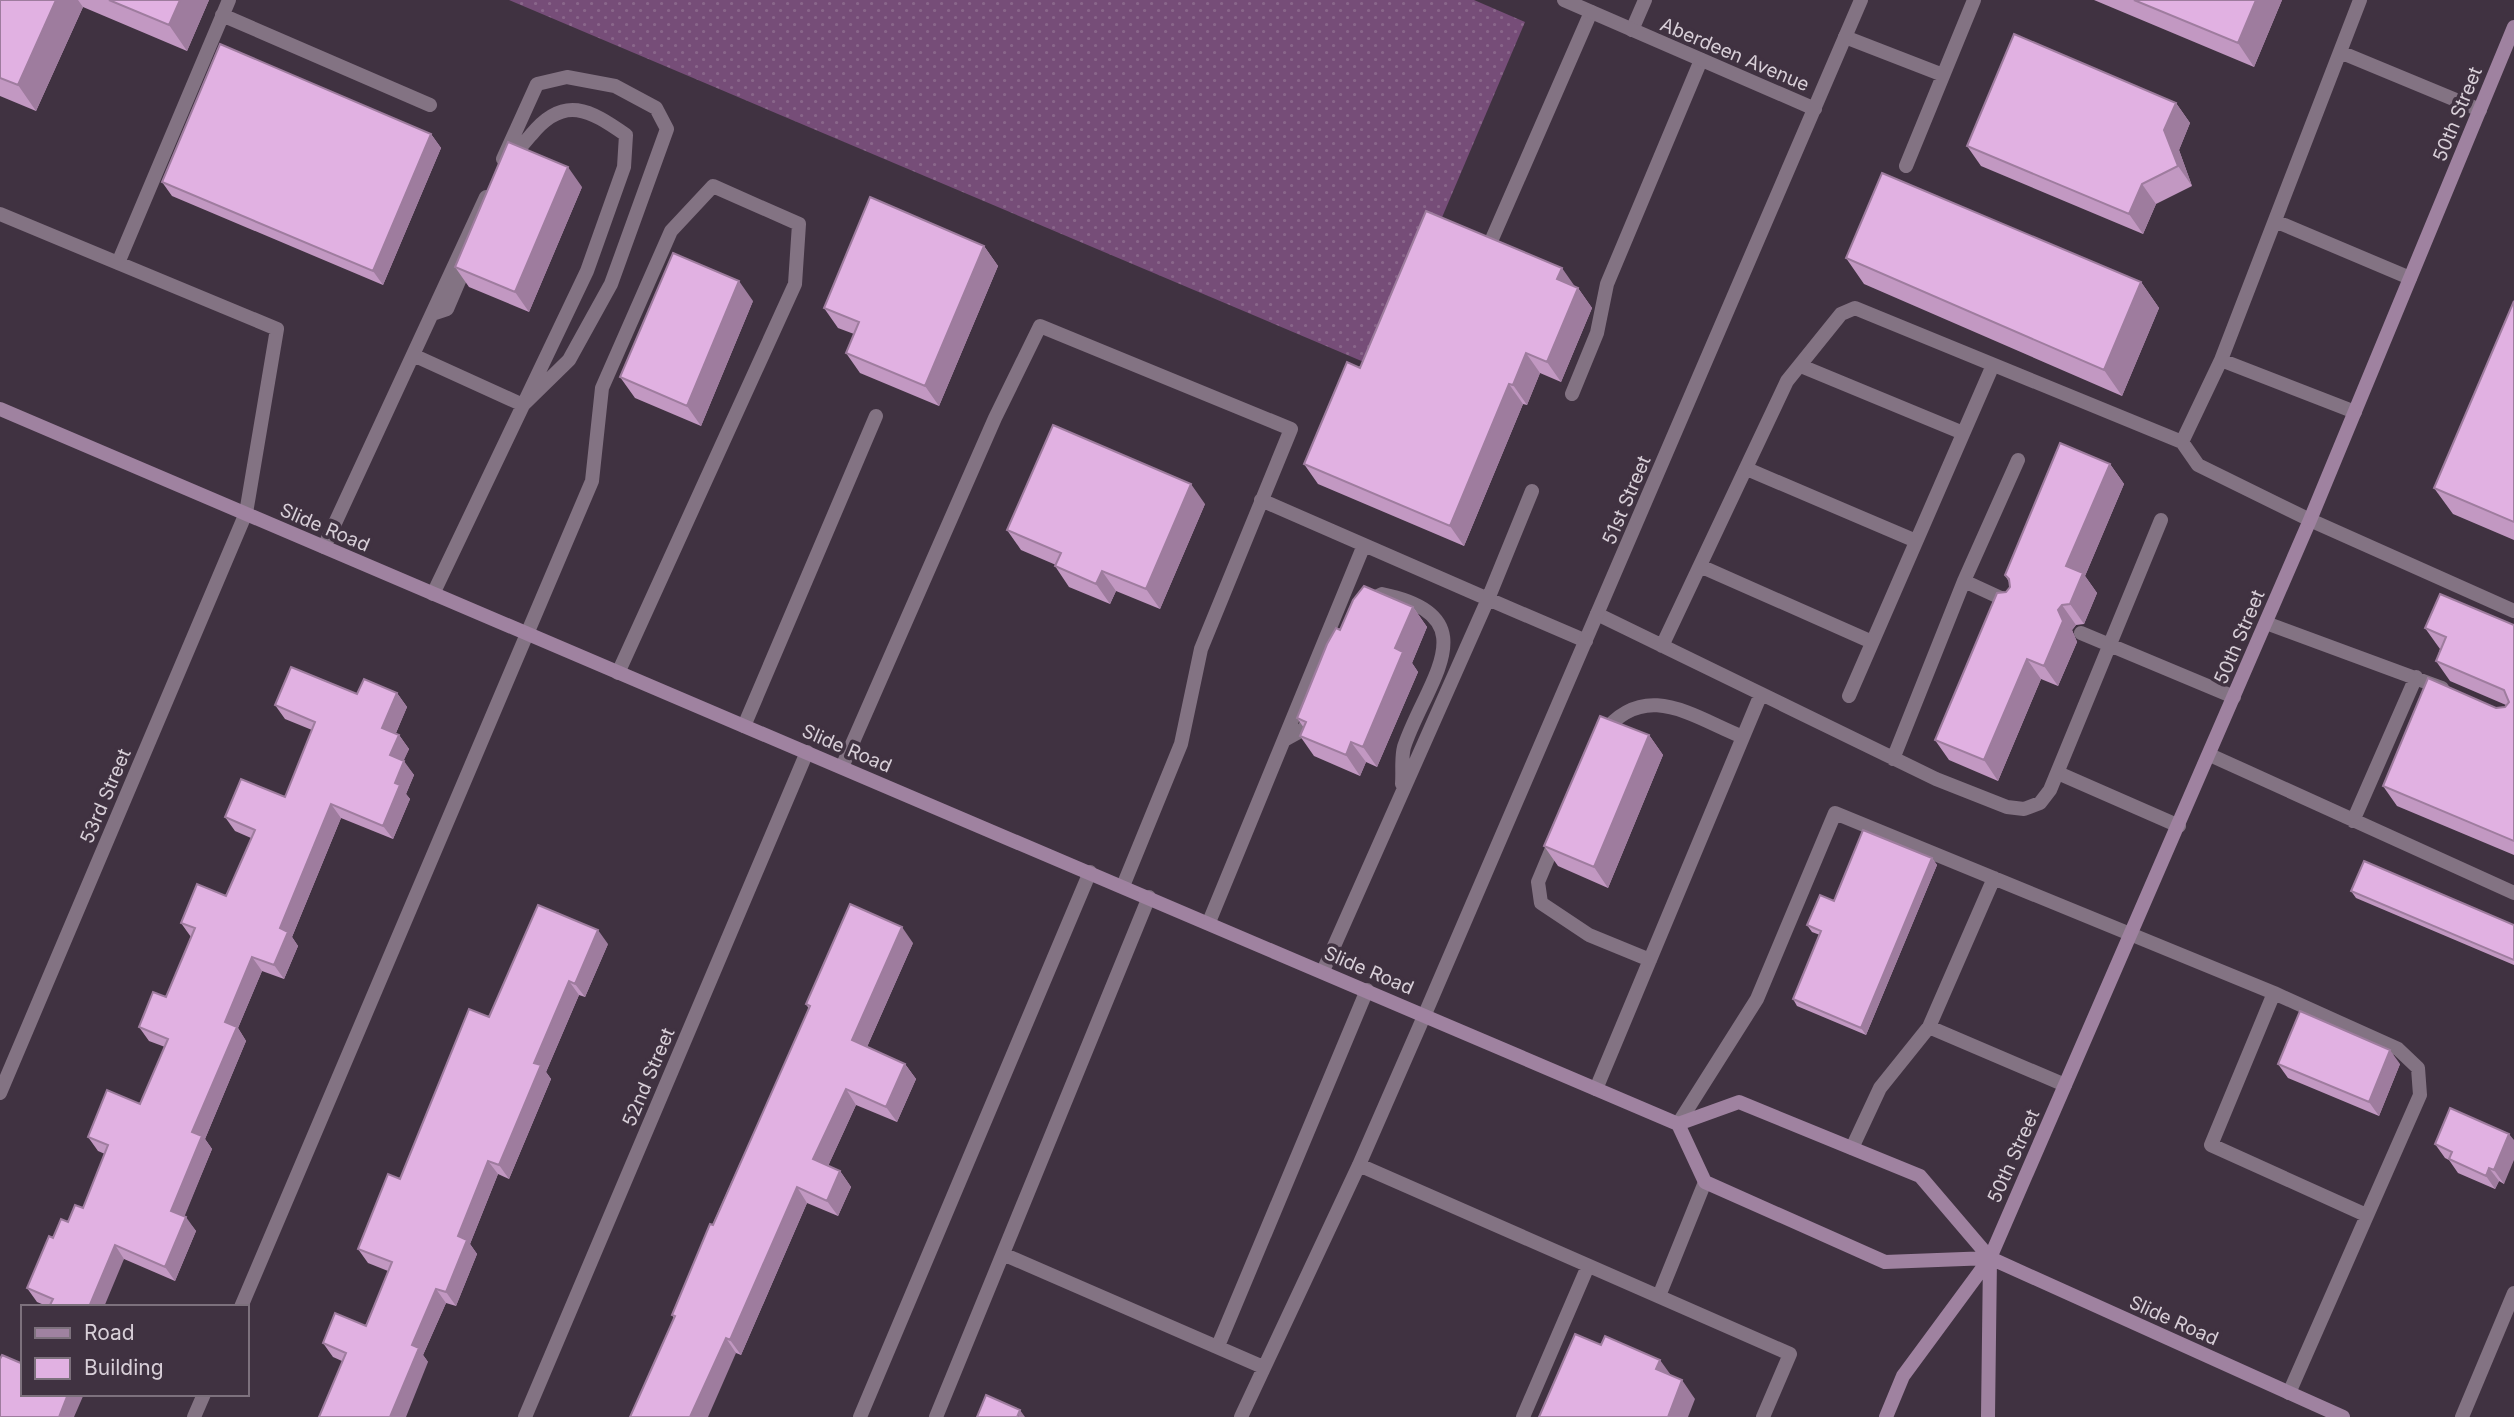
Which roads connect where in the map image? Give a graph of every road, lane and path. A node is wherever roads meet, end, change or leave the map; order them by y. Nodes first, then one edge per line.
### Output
1 (229, 0) edge
2 (1564, 0) edge
3 (1645, 0) edge
4 (1861, 0) edge
5 (1974, 0) edge
6 (2360, 0) edge
7 (1591, 12) junction
8 (222, 15) junction
9 (2514, 27) edge
10 (1632, 30) junction
11 (1845, 37) junction
12 (2340, 52) junction
13 (1701, 60) junction
14 (1943, 75) junction
15 (430, 105) dead end
16 (1815, 109) junction
17 (2480, 110) junction
18 (1906, 166) dead end
19 (499, 179) junction
20 (0, 214) edge
21 (2275, 221) junction
22 (1492, 239) edge
23 (118, 263) junction
24 (2410, 278) junction
25 (413, 355) junction
26 (2221, 359) junction
27 (1993, 365) junction
28 (1801, 366) junction
29 (1572, 394) dead end
30 (523, 405) junction
31 (0, 409) edge
32 (2355, 412) junction
33 (876, 416) dead end
34 (1963, 433) junction
35 (2182, 442) junction
36 (2018, 460) dead end
37 (1747, 468) junction
38 (1532, 491) dead end
39 (1261, 500) junction
40 (246, 513) junction
41 (2161, 520) dead end
42 (2310, 520) junction
43 (1916, 541) junction
44 (1364, 545) junction
45 (324, 547) junction
46 (1700, 566) junction
47 (1964, 582) junction
48 (433, 594) junction
49 (1488, 598) junction
50 (2015, 604) edge
51 (1361, 610) edge
52 (2514, 611) edge
53 (1597, 614) junction
54 (2266, 622) junction
55 (2081, 633) dead end
56 (527, 635) junction
57 (1586, 641) junction
58 (1872, 642) junction
59 (2110, 645) junction
60 (1662, 646) junction
61 (1335, 654) edge
62 (618, 673) junction
63 (2416, 677) junction
64 (2453, 693) edge
65 (1761, 694) junction
66 (1849, 696) dead end
67 (2234, 697) junction
68 (744, 726) junction
69 (1744, 737) junction
70 (1284, 740) junction
71 (1594, 750) edge
72 (807, 752) junction
73 (2210, 755) junction
74 (1894, 759) junction
75 (842, 767) junction
76 (2058, 773) junction
77 (1402, 792) junction
78 (2353, 821) junction
79 (1563, 822) edge
80 (2179, 826) junction
81 (1090, 872) junction
82 (1994, 878) junction
83 (1123, 886) junction
84 (2514, 893) edge
85 (1149, 897) junction
86 (1209, 922) junction
87 (2131, 934) junction
88 (1650, 960) junction
89 (1323, 971) junction
90 (1367, 990) junction
91 (2274, 993) junction
92 (1425, 1014) junction
93 (1929, 1027) junction
94 (2065, 1085) junction
95 (1596, 1089) junction
96 (0, 1093) edge
97 (1678, 1124) junction
98 (1852, 1148) junction
99 (1359, 1165) junction
100 (1706, 1182) junction
101 (2366, 1215) junction
102 (1003, 1254) junction
103 (1990, 1258) junction
104 (1588, 1266) junction
105 (2514, 1293) edge
106 (1659, 1296) junction
107 (242, 1305) edge
108 (1218, 1346) junction
109 (1264, 1367) junction
110 (2289, 1393) junction
111 (203, 1396) edge
112 (194, 1417) edge
113 (525, 1417) edge
114 (860, 1417) edge
115 (936, 1417) edge
116 (1241, 1417) edge
117 (1523, 1417) edge
118 (1763, 1417) edge
119 (1886, 1417) edge
120 (1988, 1417) edge
121 (2343, 1417) edge
122 (2462, 1417) edge

1 - 8 street
2 - 7 street, Aberdeen Avenue
3 - 10 street
4 - 11 street, 51st Street
5 - 14 street
6 - 12 street
7 - 10 street, Aberdeen Avenue
7 - 22 street
8 - 15 street
8 - 23 street
9 - 17 main road, 50th Street
10 - 13 street, Aberdeen Avenue
11 - 14 street
11 - 16 street, 51st Street
12 - 17 street
12 - 21 street
13 - 16 street, Aberdeen Avenue
13 - 29 street
14 - 18 street
16 - 53 street, 51st Street
17 - 24 main road, 50th Street
19 - 25 street
19 - 30 street
19 - 30 street
20 - 23 street
21 - 24 street
21 - 26 street
23 - 40 street, 53rd Street
24 - 32 main road, 50th Street
25 - 30 street
25 - 45 street
26 - 32 street
26 - 35 street
27 - 28 street
27 - 34 street
27 - 35 street
28 - 34 street
28 - 37 street
30 - 48 street
31 - 40 main road, Slide Road
32 - 42 main road, 50th Street
33 - 68 street
34 - 43 street
35 - 42 street
36 - 47 street
37 - 43 street
37 - 46 street
38 - 49 street
39 - 44 street
39 - 75 street
39 - 83 street
40 - 45 main road, Slide Road
40 - 96 street, 53rd Street
41 - 59 street
42 - 52 street
42 - 54 main road, 50th Street
43 - 58 street
44 - 49 street
44 - 70 street
45 - 48 main road, Slide Road
46 - 58 street
46 - 60 street
47 - 50 street
47 - 74 street
48 - 56 main road, Slide Road
49 - 57 street
49 - 77 street
51 - 77 street
53 - 57 street, 51st Street
53 - 60 street
54 - 63 street
54 - 67 main road, 50th Street
55 - 59 street
56 - 62 main road, Slide Road
56 - 62 street
56 - 107 street
57 - 92 street, 51st Street
58 - 66 street
59 - 67 street
59 - 76 street
60 - 65 street
61 - 70 street
62 - 68 main road, Slide Road
63 - 64 street
63 - 78 street
65 - 69 street
65 - 74 street
67 - 73 main road, 50th Street
68 - 72 main road, Slide Road
69 - 71 street
69 - 88 street
70 - 86 street
72 - 75 main road, Slide Road
72 - 113 street, 52nd Street
73 - 78 street
73 - 80 main road, 50th Street
74 - 76 street
75 - 81 main road, Slide Road
76 - 80 street
77 - 89 street
78 - 84 street
79 - 88 street
80 - 87 main road, 50th Street
81 - 83 main road, Slide Road
81 - 114 street
82 - 87 street
82 - 93 street
82 - 97 street
83 - 85 main road, Slide Road
85 - 86 main road, Slide Road
85 - 102 street
86 - 89 main road, Slide Road
87 - 91 street
87 - 94 main road, 50th Street
88 - 95 street
89 - 90 main road, Slide Road
90 - 92 main road, Slide Road
90 - 108 street
91 - 101 street
91 - 101 street
92 - 95 main road, Slide Road
92 - 99 street, 51st Street
93 - 94 street
93 - 98 street
94 - 103 main road, 50th Street
95 - 97 main road, Slide Road
97 - 98 main road, Slide Road
97 - 100 main road
98 - 103 main road, Slide Road
99 - 104 street
99 - 109 street, 51st Street
100 - 103 main road, Slide Road
100 - 106 street
101 - 110 street
102 - 108 street
102 - 115 street
103 - 110 main road, Slide Road
103 - 119 main road, 50th Street
103 - 120 main road, 50th Street
104 - 106 street
104 - 117 street
105 - 122 street
106 - 118 street
108 - 109 street
109 - 116 street, 51st Street
110 - 121 main road, Slide Road
111 - 112 street

